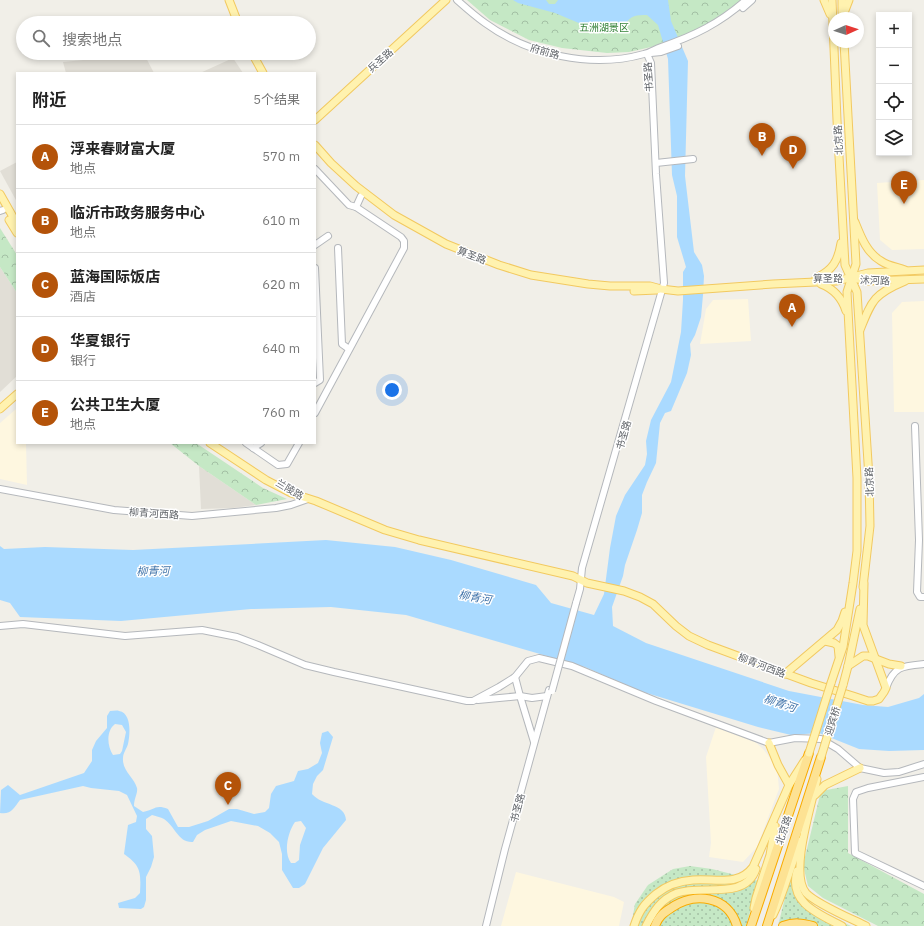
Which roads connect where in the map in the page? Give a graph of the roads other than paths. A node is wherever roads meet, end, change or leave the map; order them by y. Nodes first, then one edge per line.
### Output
1 (224, 0) edge
2 (229, 0) edge
3 (441, 0) edge
4 (446, 0) edge
5 (457, 0) edge
6 (463, 0) edge
7 (746, 0) edge
8 (752, 0) edge
9 (824, 0) edge
10 (832, 0) edge
11 (842, 0) edge
12 (848, 0) edge
13 (829, 12) edge
14 (832, 12) edge
15 (842, 12) edge
16 (844, 12) edge
17 (230, 16) edge
18 (235, 16) edge
19 (691, 38) junction
20 (834, 48) edge
21 (844, 48) edge
22 (646, 54) junction
23 (251, 60) edge
24 (256, 60) edge
25 (257, 72) edge
26 (262, 72) edge
27 (316, 113) edge
28 (316, 119) edge
29 (316, 147) edge
30 (316, 153) edge
31 (691, 160) dead end
32 (656, 163) junction
33 (316, 170) edge
34 (0, 194) edge
35 (361, 196) junction
36 (356, 206) junction
37 (1, 208) edge
38 (853, 218) junction
39 (16, 222) edge
40 (843, 222) junction
41 (16, 231) edge
42 (328, 236) dead end
43 (316, 244) edge
44 (338, 248) dead end
45 (924, 270) edge
46 (909, 271) junction
47 (852, 278) junction
48 (910, 279) junction
49 (924, 279) edge
50 (816, 280) junction
51 (661, 289) junction
52 (316, 290) edge
53 (849, 320) junction
54 (859, 332) junction
55 (349, 349) junction
56 (316, 382) edge
57 (16, 389) edge
58 (16, 395) edge
59 (0, 404) edge
60 (0, 409) edge
61 (316, 411) edge
62 (915, 426) dead end
63 (212, 444) edge
64 (220, 444) edge
65 (247, 444) edge
66 (259, 444) edge
67 (298, 444) edge
68 (253, 448) junction
69 (0, 489) edge
70 (308, 499) junction
71 (581, 580) junction
72 (854, 583) junction
73 (864, 584) junction
74 (924, 597) edge
75 (0, 626) edge
76 (825, 641) junction
77 (839, 659) junction
78 (874, 659) junction
79 (924, 664) edge
80 (848, 666) junction
81 (901, 666) junction
82 (785, 674) junction
83 (515, 677) junction
84 (831, 683) joint
85 (843, 685) joint
86 (886, 688) junction
87 (550, 692) junction
88 (520, 696) junction
89 (473, 701) junction
90 (534, 742) junction
91 (769, 742) junction
92 (809, 753) junction
93 (821, 757) junction
94 (924, 764) edge
95 (860, 768) junction
96 (818, 771) junction
97 (796, 772) junction
98 (784, 776) junction
99 (924, 777) edge
100 (833, 780) junction
101 (789, 785) junction
102 (814, 796) junction
103 (776, 816) junction
104 (805, 830) junction
105 (765, 841) junction
106 (800, 862) junction
107 (924, 886) edge
108 (486, 926) edge
109 (489, 926) edge
110 (634, 926) edge
111 (646, 926) edge
112 (655, 926) edge
113 (736, 926) edge
114 (751, 926) edge
115 (767, 926) edge
116 (783, 926) edge
117 (813, 926) edge
118 (842, 926) edge
119 (866, 926) edge

1 - 17 main road
2 - 18 main road
3 - 27 main road, 兵圣路
4 - 28 main road, 兵圣路
5 - 22 street, 府前路
6 - 22 street, 府前路
7 - 19 street, 府前路
8 - 19 street, 府前路
9 - 13 main road
10 - 14 main road, 北京路
11 - 15 main road
12 - 16 main road
19 - 22 street, 府前路
20 - 40 main road, 北京路
21 - 38 main road, 北京路
22 - 32 street, 书圣路
22 - 51 street, 书圣路
23 - 25 main road
24 - 26 main road
29 - 51 main road, 算圣路
30 - 35 main road, 算圣路
31 - 32 street
32 - 51 street, 书圣路
33 - 36 street
34 - 39 main road
35 - 36 street
35 - 51 main road, 算圣路
36 - 55 street
37 - 41 main road
38 - 46 main road
38 - 47 main road, 北京路
40 - 47 main road, 北京路
40 - 50 main road
42 - 43 street
44 - 55 street
45 - 46 main road, 沭河路
46 - 47 main road, 沭河路
47 - 48 main road, 沭河路
47 - 50 main road, 算圣路
47 - 53 main road, 北京路
47 - 54 main road, 北京路
48 - 49 main road, 沭河路
48 - 54 main road
50 - 51 main road, 算圣路
50 - 53 main road
51 - 71 street, 书圣路
52 - 56 street
53 - 72 main road, 北京路
54 - 73 main road, 北京路
55 - 61 street
57 - 59 main road
58 - 60 main road
62 - 74 street
63 - 70 main road, 兰陵路
64 - 70 main road, 兰陵路
65 - 68 street
66 - 68 street
67 - 68 street
69 - 70 street, 柳青河西路
70 - 71 main road, 柳青河西路
71 - 82 main road, 柳青河西路
71 - 87 street, 书圣路, bridge
72 - 76 main road
72 - 77 main road, 北京路
73 - 78 main road
73 - 80 main road, 北京路
75 - 89 street
76 - 77 main road
76 - 82 main road
77 - 84 main road, 北京路
78 - 80 main road
78 - 81 main road
78 - 86 main road
79 - 81 street
80 - 85 main road, 北京路
81 - 86 street, 柳青河西路
82 - 86 main road, 柳青河西路
83 - 88 street
83 - 89 street
83 - 91 street
84 - 92 main road, 迎宾桥, bridge
85 - 93 main road, 迎宾桥, bridge
87 - 88 street
87 - 90 street, 书圣路
87 - 109 street, 书圣路
88 - 89 street
88 - 90 street
90 - 108 street, 书圣路
91 - 95 street
91 - 98 main road
92 - 97 main road, 迎宾桥
92 - 114 highway, 北京路
93 - 96 main road, 迎宾桥
93 - 115 highway, 北京路
94 - 95 street
95 - 100 main road
96 - 100 main road
96 - 102 main road, 迎宾桥
97 - 98 main road
97 - 101 main road, 迎宾桥
98 - 101 main road
99 - 107 street
100 - 102 main road
101 - 103 main road, 迎宾桥
102 - 104 main road, 迎宾桥
103 - 105 main road
103 - 114 main road
104 - 106 main road
104 - 115 main road
105 - 110 main road
105 - 111 main road
106 - 118 main road
106 - 119 main road
112 - 113 highway
116 - 117 highway

